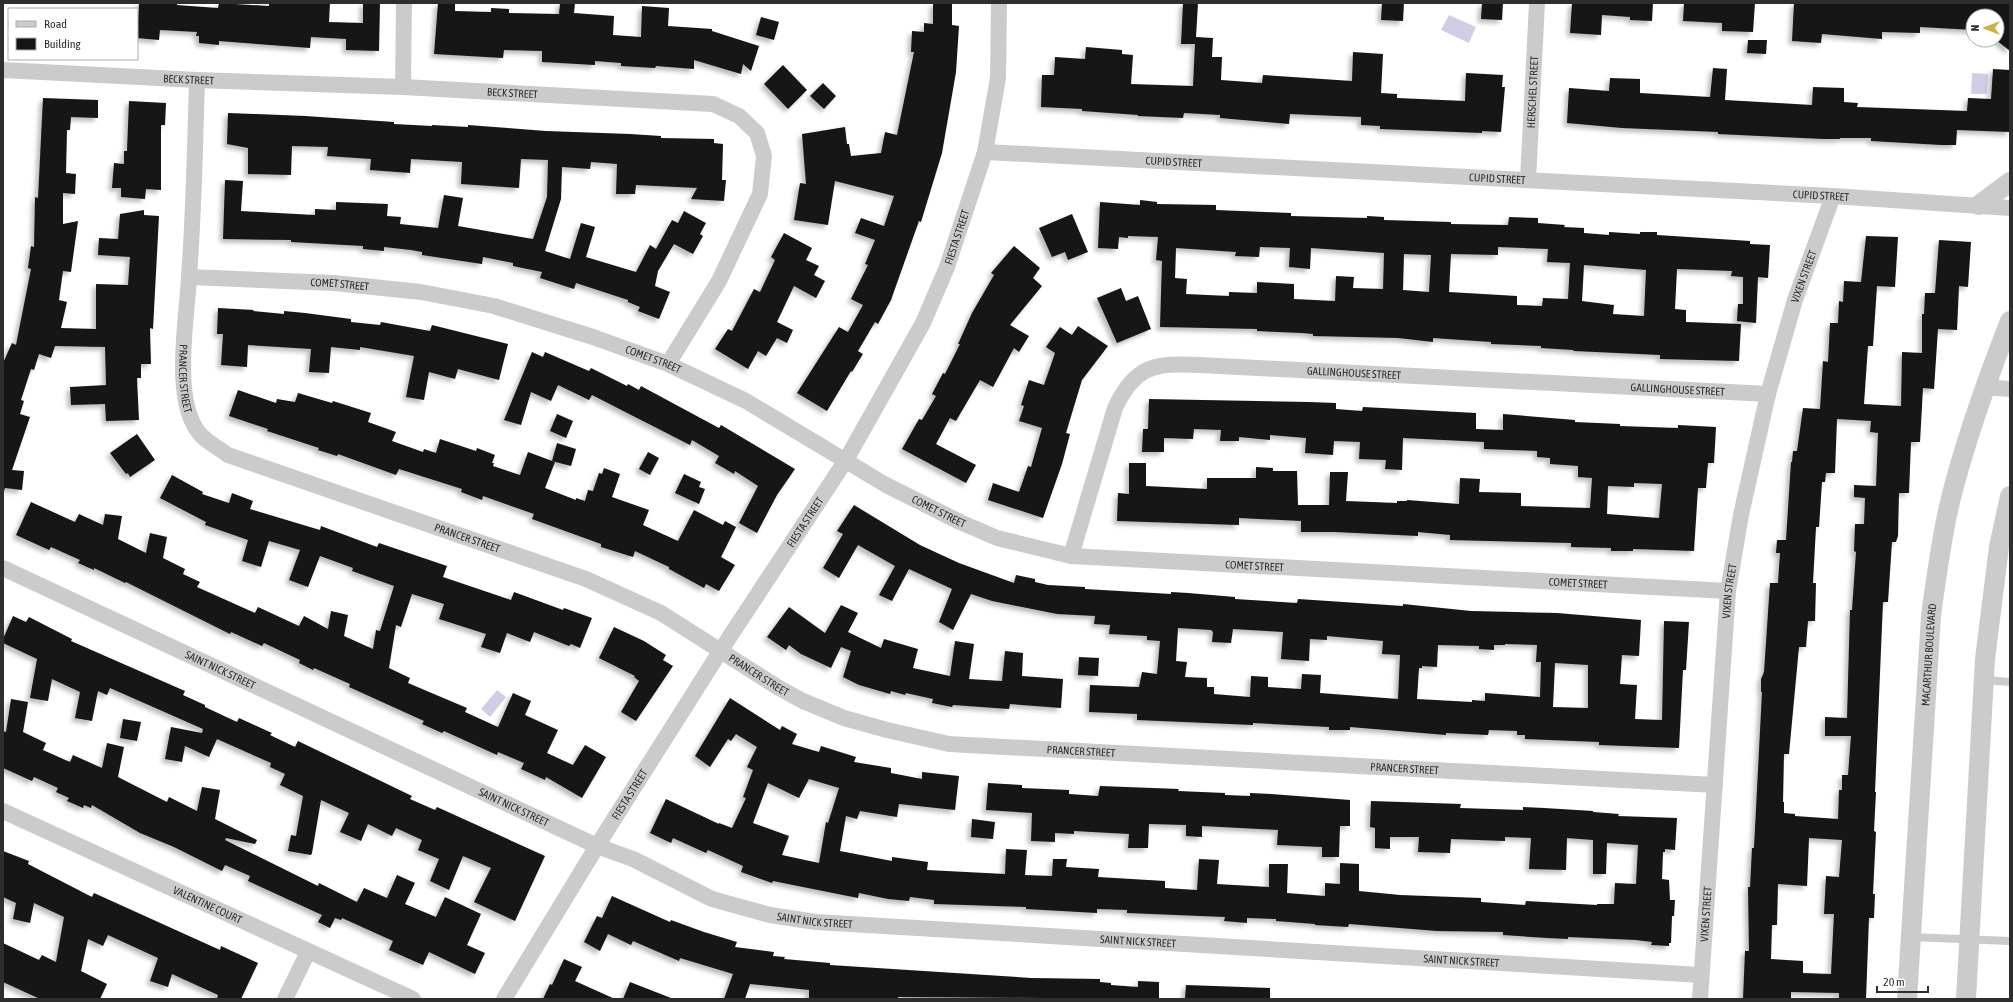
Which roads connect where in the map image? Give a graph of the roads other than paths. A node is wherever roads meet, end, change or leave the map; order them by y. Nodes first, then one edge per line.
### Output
1 (404, 3) edge
2 (999, 3) edge
3 (1537, 3) edge
4 (3, 70) edge
5 (197, 80) junction
6 (403, 87) junction
7 (985, 152) junction
8 (1528, 180) junction
9 (2010, 182) edge
10 (1832, 196) junction
11 (1979, 205) junction
12 (2010, 208) edge
13 (189, 277) junction
14 (2010, 321) edge
15 (668, 364) junction
16 (1984, 387) junction
17 (2010, 389) edge
18 (1768, 394) junction
19 (846, 460) junction
20 (2010, 496) edge
21 (1071, 556) junction
22 (3, 568) edge
23 (1728, 591) junction
24 (721, 650) junction
25 (1983, 680) junction
26 (2010, 682) edge
27 (1715, 785) junction
28 (3, 811) edge
29 (597, 846) junction
30 (1911, 937) junction
31 (1969, 940) junction
32 (2010, 941) edge
33 (308, 952) junction
34 (1701, 975) junction
35 (285, 999) edge
36 (413, 999) edge
37 (504, 999) edge
38 (1700, 999) edge
39 (1907, 999) edge
40 (1966, 999) edge

1 - 6 street
2 - 7 street, FIESTA STREET
3 - 8 street, HERSCHEL STREET
4 - 5 street, BECK STREET
5 - 6 street, BECK STREET
5 - 13 street, PRANCER STREET
6 - 15 street, BECK STREET
7 - 8 street, CUPID STREET
7 - 19 street, FIESTA STREET
8 - 10 street, CUPID STREET
9 - 11 street
10 - 11 street, CUPID STREET
10 - 18 street, VIXEN STREET
11 - 12 street, CUPID STREET
13 - 15 street, COMET STREET
13 - 24 street, PRANCER STREET
14 - 16 street, MACARTHUR BOULEVARD
15 - 19 street, COMET STREET
16 - 17 street
16 - 30 street, MACARTHUR BOULEVARD
18 - 21 street, GALLINGHOUSE STREET
18 - 23 street, VIXEN STREET
19 - 21 street, COMET STREET
19 - 24 street, FIESTA STREET
20 - 25 street
21 - 23 street, COMET STREET
22 - 29 street, SAINT NICK STREET
23 - 27 street, VIXEN STREET
24 - 27 street, PRANCER STREET
24 - 29 street, FIESTA STREET
25 - 26 lane
25 - 31 street
27 - 34 street, VIXEN STREET
28 - 33 street, VALENTINE COURT
29 - 34 street, SAINT NICK STREET
29 - 37 street, FIESTA STREET
30 - 31 lane
30 - 39 street, MACARTHUR BOULEVARD
31 - 32 lane
31 - 40 street
33 - 35 street
33 - 36 street, VALENTINE COURT
34 - 38 street, VIXEN STREET

